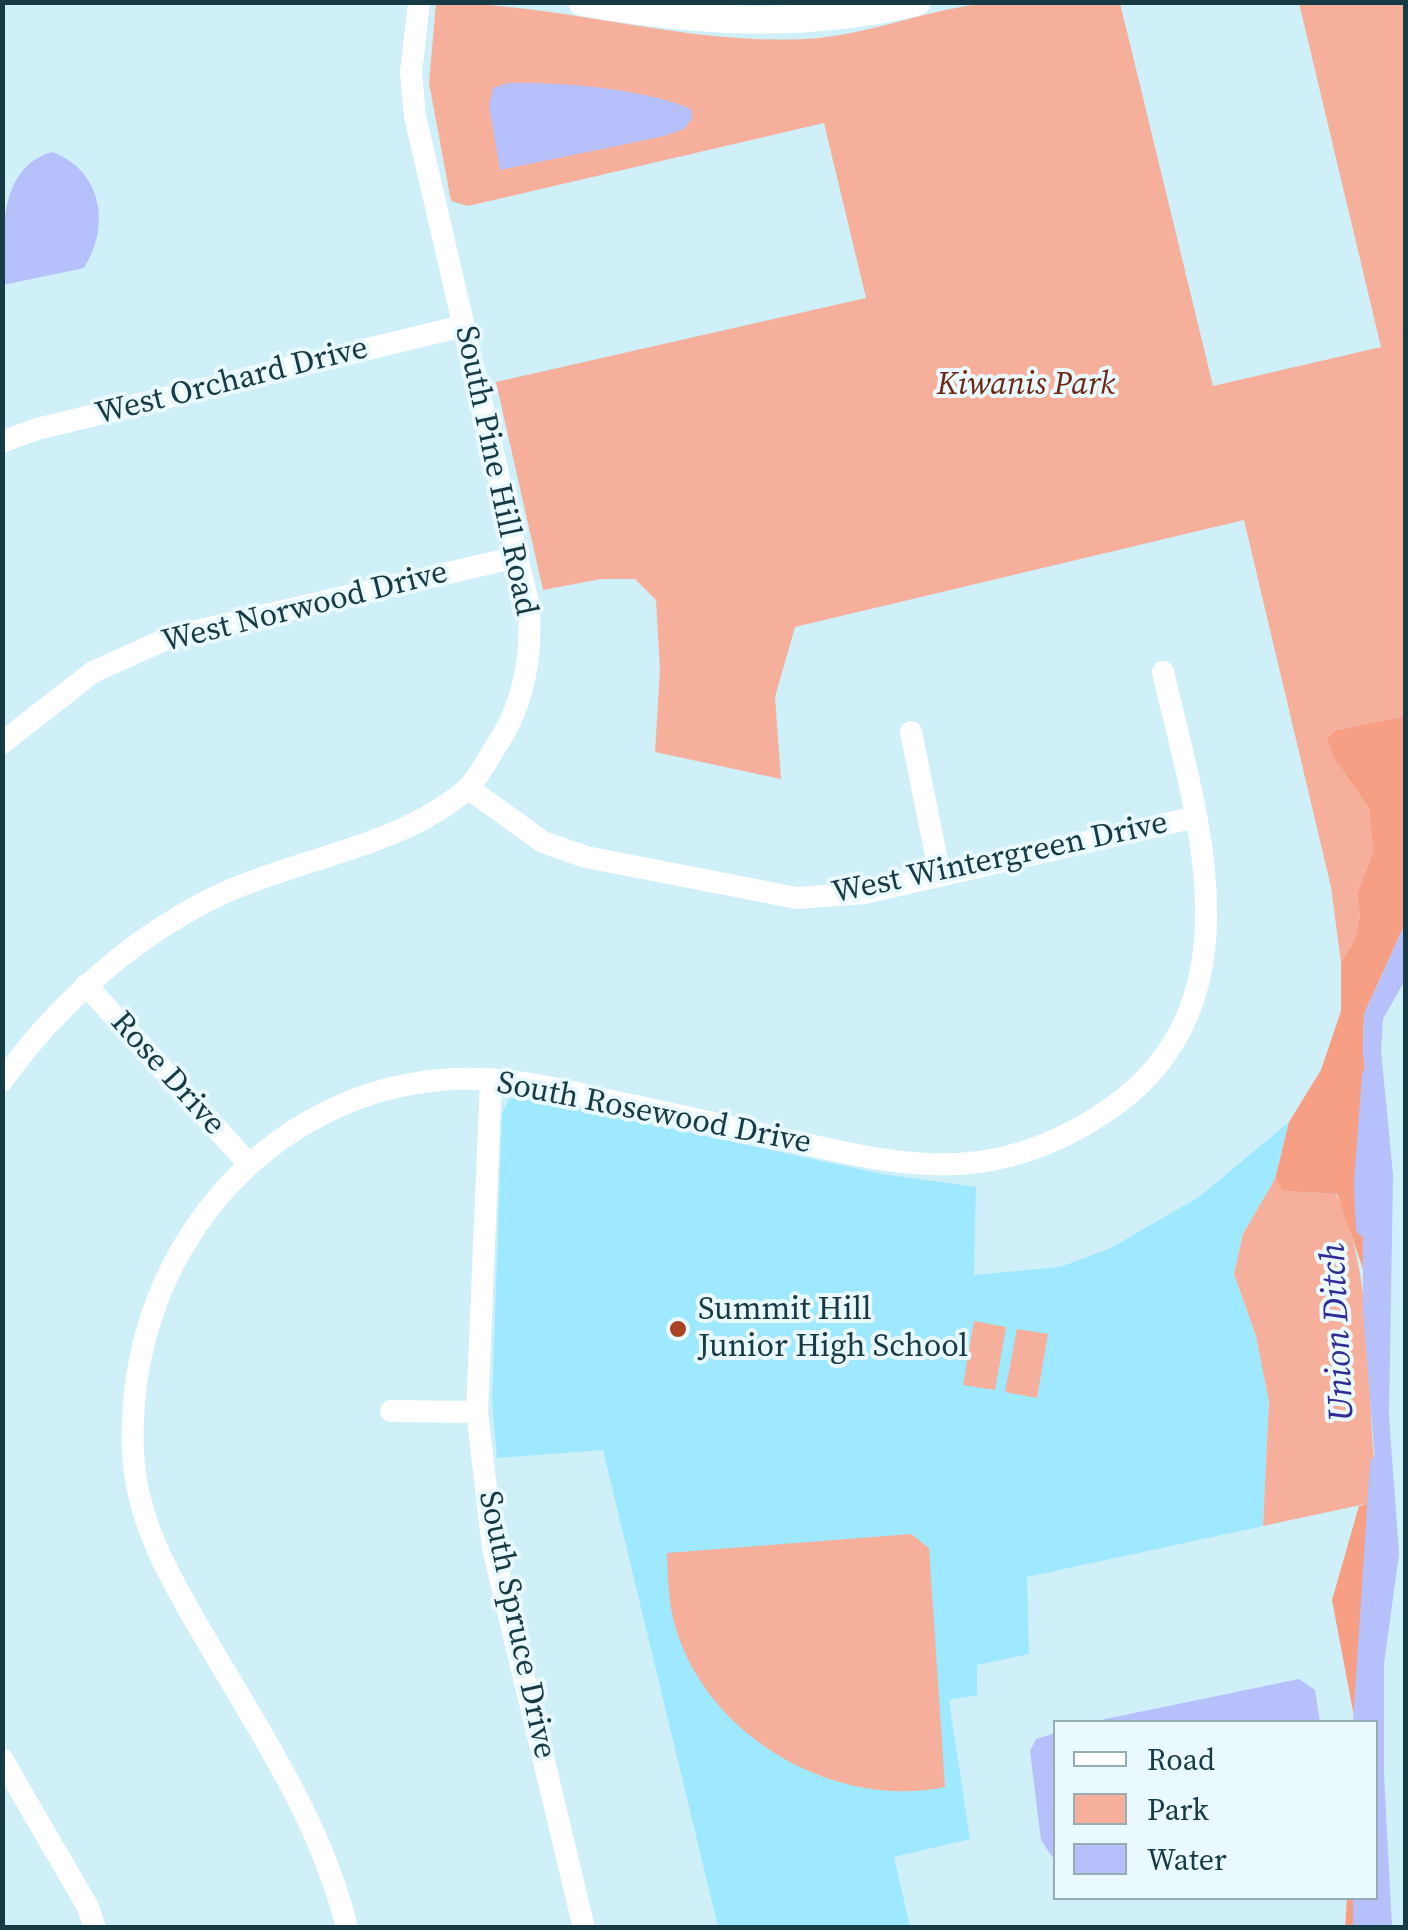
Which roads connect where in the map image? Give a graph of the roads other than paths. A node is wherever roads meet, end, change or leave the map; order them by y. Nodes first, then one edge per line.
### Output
1 (419, 2) edge
2 (582, 2) edge
3 (917, 2) edge
4 (463, 326) junction
5 (2, 442) edge
6 (517, 557) junction
7 (1163, 672) dead end
8 (911, 732) dead end
9 (2, 743) edge
10 (468, 788) junction
11 (1196, 817) junction
12 (940, 875) junction
13 (86, 985) junction
14 (491, 1079) junction
15 (2, 1081) edge
16 (248, 1163) junction
17 (391, 1411) dead end
18 (477, 1412) junction
19 (2, 1759) edge
20 (94, 1928) edge
21 (347, 1928) edge
22 (584, 1928) edge

1 - 4 street, South Pine Hill Road
2 - 3 street
4 - 5 street, West Orchard Drive
4 - 6 street, South Pine Hill Road
6 - 9 street, West Norwood Drive
6 - 10 street, South Pine Hill Road
7 - 11 street, South Rosewood Drive
8 - 12 street
10 - 12 street, West Wintergreen Drive
10 - 13 street, South Pine Hill Road
11 - 12 street, West Wintergreen Drive
11 - 14 street, South Rosewood Drive
13 - 15 street, South Pine Hill Road
13 - 16 street, Rose Drive
14 - 16 street, South Rosewood Drive
14 - 18 street, South Spruce Drive
16 - 21 street, South Rosewood Drive
17 - 18 street
18 - 22 street, South Spruce Drive
19 - 20 street

